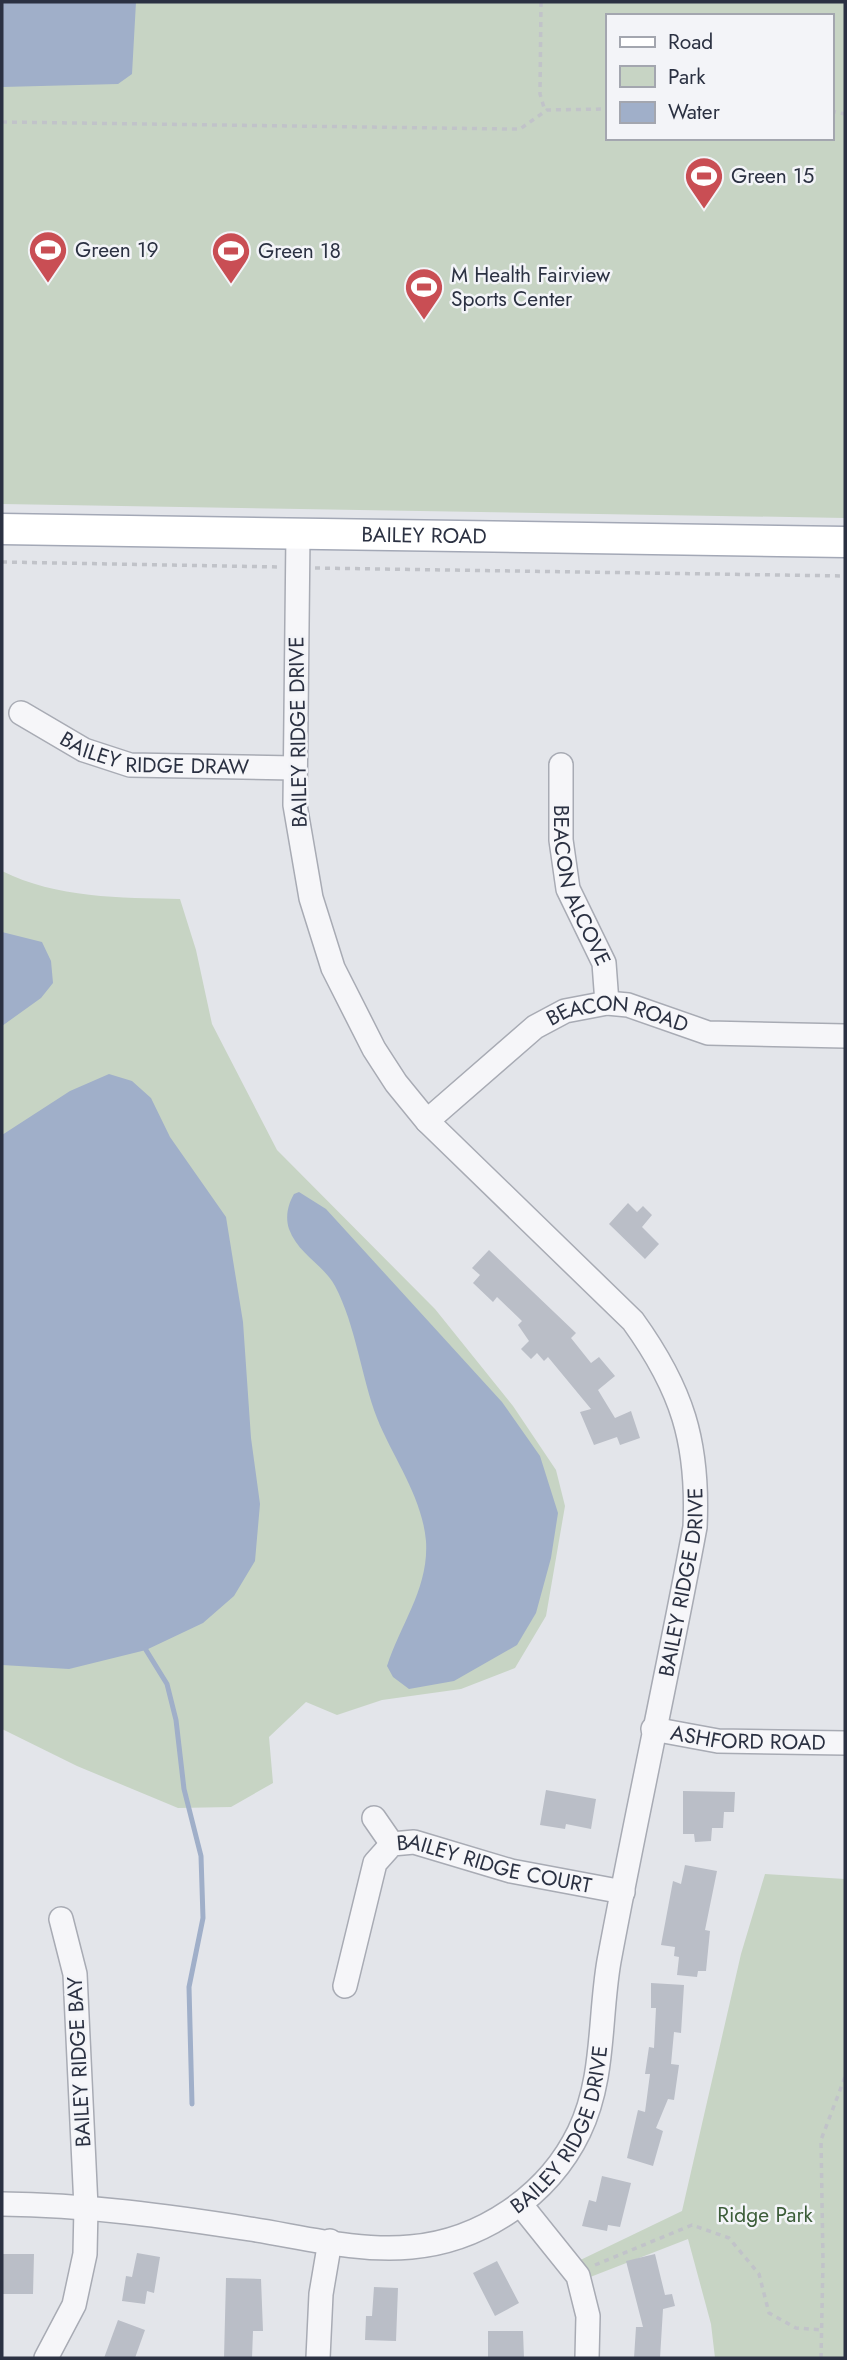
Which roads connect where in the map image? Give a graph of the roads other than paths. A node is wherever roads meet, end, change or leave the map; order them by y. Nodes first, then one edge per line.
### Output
1 (2, 529) edge
2 (298, 534) junction
3 (845, 542) edge
4 (21, 713) dead end
5 (561, 765) dead end
6 (295, 768) junction
7 (607, 1003) junction
8 (845, 1036) edge
9 (427, 1121) junction
10 (653, 1729) junction
11 (845, 1743) edge
12 (374, 1818) dead end
13 (392, 1844) junction
14 (623, 1892) junction
15 (61, 1919) dead end
16 (345, 1986) dead end
17 (2, 2204) edge
18 (521, 2205) junction
19 (86, 2207) junction
20 (330, 2241) junction
21 (46, 2358) edge
22 (318, 2358) edge
23 (587, 2358) edge

1 - 2 main road, BAILEY ROAD
2 - 3 main road, BAILEY ROAD
2 - 6 street, BAILEY RIDGE DRIVE
4 - 6 street, BAILEY RIDGE DRAW
5 - 7 street, BEACON ALCOVE
6 - 9 street, BAILEY RIDGE DRIVE
7 - 8 street, BEACON ROAD
7 - 9 street, BEACON ROAD
9 - 10 street, BAILEY RIDGE DRIVE
10 - 11 street, ASHFORD ROAD
10 - 14 street, BAILEY RIDGE DRIVE
12 - 13 street
13 - 14 street, BAILEY RIDGE COURT
13 - 16 street, BAILEY RIDGE COURT
14 - 18 street, BAILEY RIDGE DRIVE
15 - 19 street, BAILEY RIDGE BAY
17 - 19 street, BAILEY RIDGE DRIVE
18 - 20 street, BAILEY RIDGE DRIVE
18 - 23 street
19 - 20 street, BAILEY RIDGE DRIVE
19 - 21 street, BAILEY RIDGE BAY
20 - 22 street

